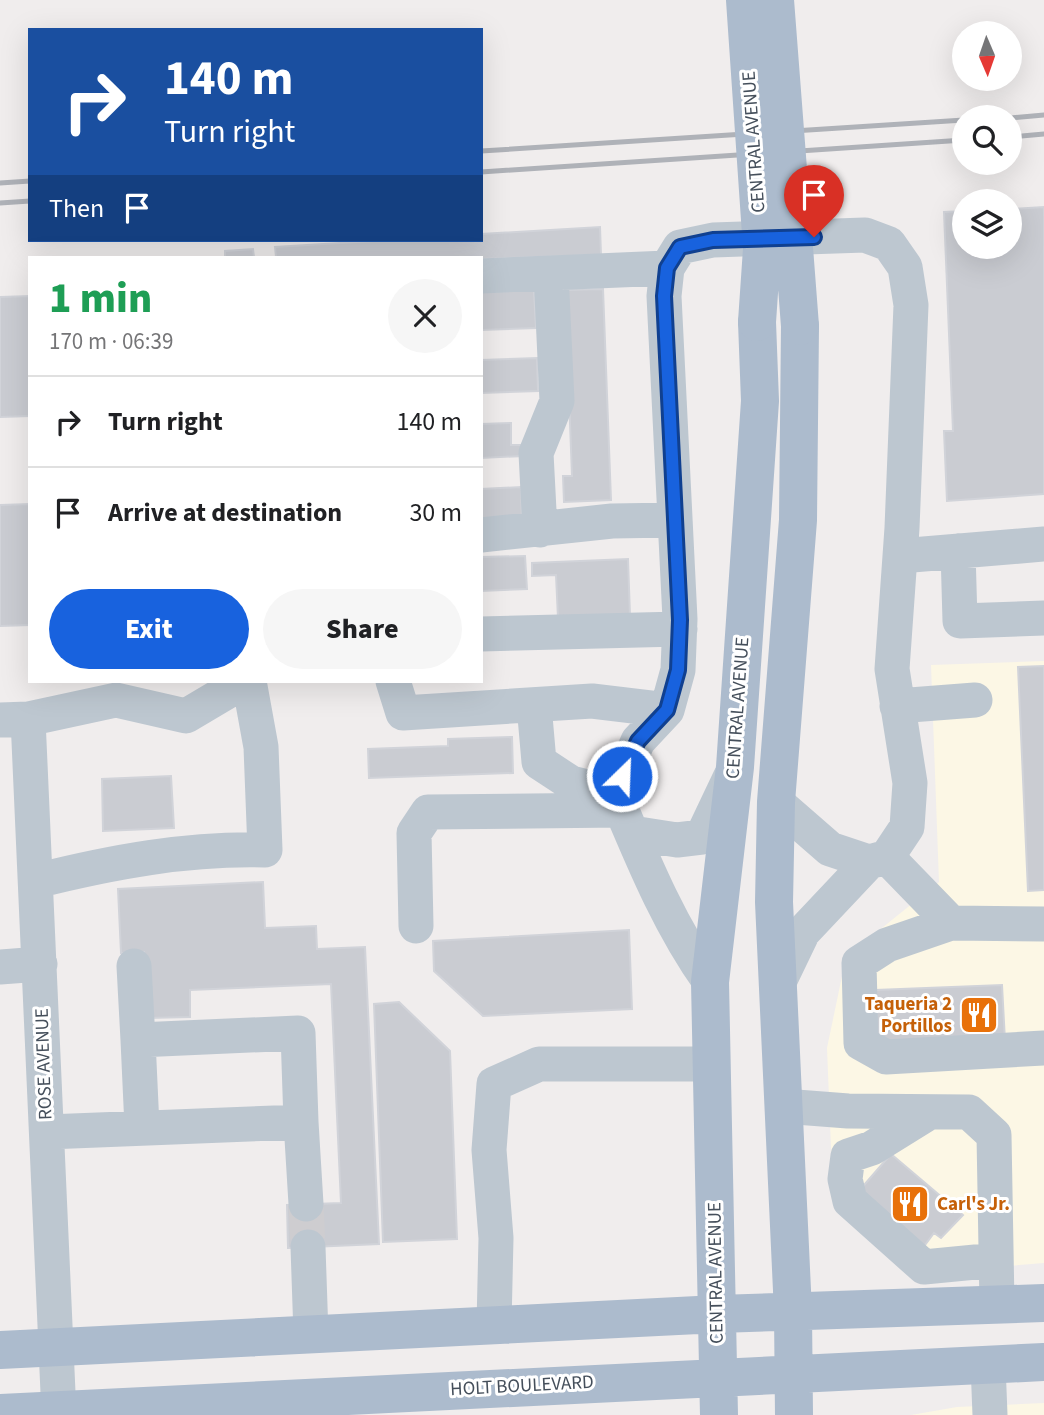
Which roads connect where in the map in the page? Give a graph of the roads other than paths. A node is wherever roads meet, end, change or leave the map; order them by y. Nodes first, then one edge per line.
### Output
1 (745, 0) edge
2 (775, 0) edge
3 (667, 268) junction
4 (551, 274) junction
5 (483, 276) edge
6 (674, 520) junction
7 (540, 530) junction
8 (483, 535) edge
9 (1044, 544) edge
10 (958, 551) junction
11 (900, 556) junction
12 (1044, 618) edge
13 (680, 629) junction
14 (483, 634) edge
15 (244, 683) edge
16 (247, 683) edge
17 (394, 683) edge
18 (116, 690) edge
19 (975, 700) dead end
20 (534, 705) junction
21 (897, 706) junction
22 (667, 710) junction
23 (14, 720) edge
24 (735, 767) junction
25 (775, 802) junction
26 (623, 812) junction
27 (878, 860) junction
28 (36, 881) junction
29 (951, 923) junction
30 (1044, 924) edge
31 (416, 926) dead end
32 (40, 964) junction
33 (134, 966) dead end
34 (0, 967) edge
35 (710, 982) junction
36 (778, 984) junction
37 (138, 1040) junction
38 (1044, 1048) edge
39 (712, 1064) junction
40 (783, 1106) junction
41 (930, 1112) junction
42 (301, 1122) junction
43 (142, 1127) junction
44 (47, 1132) junction
45 (306, 1204) tunnel mouth
46 (308, 1247) tunnel mouth
47 (996, 1260) junction
48 (1044, 1303) edge
49 (997, 1305) junction
50 (793, 1312) junction
51 (718, 1314) junction
52 (494, 1325) junction
53 (311, 1335) junction
54 (56, 1348) junction
55 (0, 1350) edge
56 (1044, 1362) edge
57 (988, 1364) junction
58 (794, 1373) junction
59 (718, 1377) junction
60 (0, 1413) edge
61 (59, 1413) edge
62 (719, 1415) edge
63 (794, 1415) edge
64 (990, 1415) edge

1 - 24 main road, CENTRAL AVENUE, bridge
2 - 25 main road, CENTRAL AVENUE, bridge
3 - 4 street
3 - 6 street
3 - 11 street
4 - 5 street
4 - 7 street
6 - 7 street
6 - 13 street
7 - 8 street
9 - 10 street
10 - 11 street
10 - 12 street
11 - 21 street
13 - 14 street
13 - 22 street
15 - 18 street
16 - 28 street
17 - 20 street
18 - 23 street
19 - 21 street
20 - 22 street
20 - 26 street
21 - 27 street
22 - 26 street
23 - 28 street, ROSE AVENUE
24 - 26 street
24 - 35 main road, CENTRAL AVENUE
25 - 27 street
25 - 36 main road, CENTRAL AVENUE
26 - 31 street
26 - 35 street
27 - 29 street
27 - 36 street
28 - 32 street, ROSE AVENUE
29 - 30 street
29 - 38 street
32 - 34 street
32 - 44 street, ROSE AVENUE
33 - 37 street
35 - 39 main road, CENTRAL AVENUE
36 - 40 main road, CENTRAL AVENUE
37 - 42 street
37 - 43 street
39 - 51 main road, CENTRAL AVENUE
39 - 52 street
40 - 41 street
40 - 50 main road, CENTRAL AVENUE
41 - 47 street
41 - 47 street
42 - 43 street
42 - 45 street
43 - 44 street
44 - 54 street, ROSE AVENUE
46 - 53 street
47 - 49 street
48 - 49 main road
49 - 50 main road
50 - 51 main road
50 - 58 main road, CENTRAL AVENUE
51 - 52 main road
51 - 59 main road, CENTRAL AVENUE
52 - 53 main road
53 - 54 main road
54 - 55 main road
54 - 61 street, ROSE AVENUE
56 - 57 main road, HOLT BOULEVARD
57 - 58 main road, HOLT BOULEVARD
57 - 64 street
58 - 59 main road, HOLT BOULEVARD
58 - 63 main road, CENTRAL AVENUE
59 - 61 main road, HOLT BOULEVARD
59 - 62 main road, CENTRAL AVENUE
60 - 61 main road, HOLT BOULEVARD

